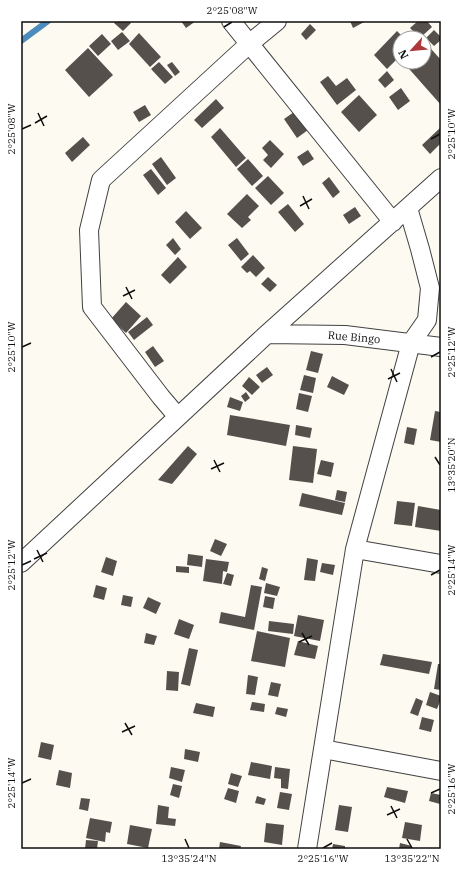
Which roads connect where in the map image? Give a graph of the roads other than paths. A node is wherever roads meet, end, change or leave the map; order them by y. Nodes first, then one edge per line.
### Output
1 (231, 21) edge
2 (277, 21) edge
3 (249, 44) junction
4 (441, 178) edge
5 (408, 208) junction
6 (392, 222) junction
7 (267, 334) junction
8 (411, 343) junction
9 (441, 347) edge
10 (178, 417) junction
11 (354, 549) junction
12 (21, 563) edge
13 (441, 564) edge
14 (323, 749) junction
15 (441, 771) edge
16 (307, 849) edge

1 - 3 street
2 - 3 street
3 - 6 street
3 - 10 street
4 - 5 street
5 - 6 street
5 - 8 street
6 - 7 street
7 - 8 street, Rue Bingo
7 - 10 street
8 - 9 street, Rue Bingo
8 - 11 street
10 - 12 street
11 - 13 street
11 - 14 street
14 - 15 street
14 - 16 street

